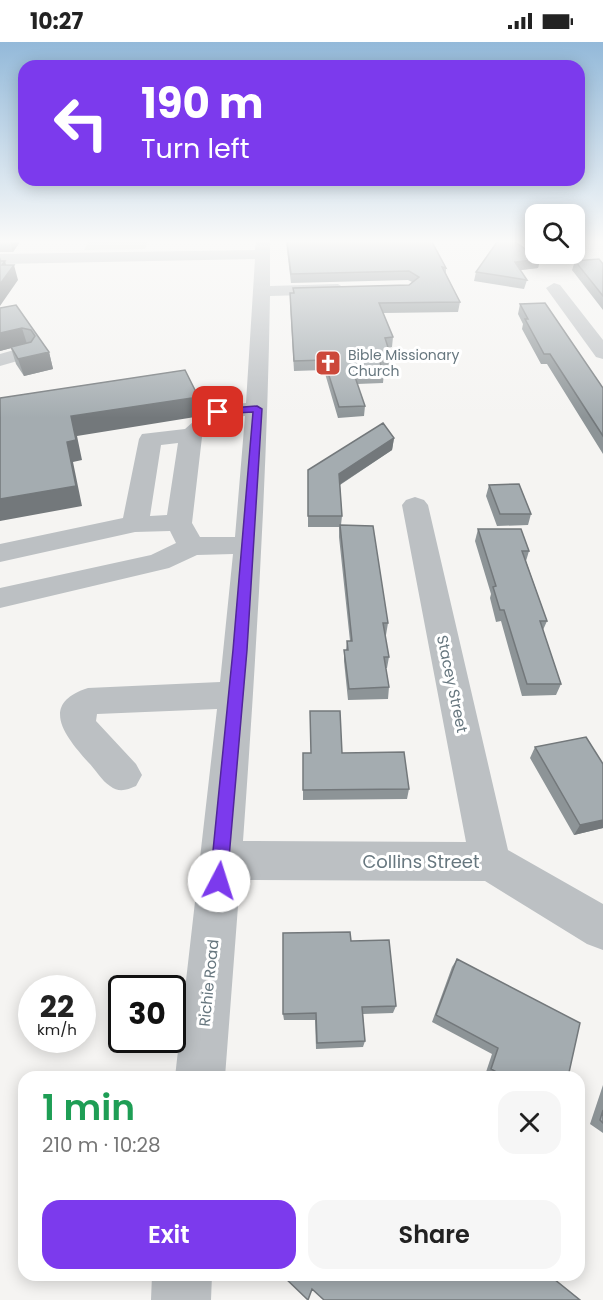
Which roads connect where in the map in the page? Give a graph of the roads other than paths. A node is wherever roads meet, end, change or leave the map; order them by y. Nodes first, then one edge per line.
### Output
1 (262, 301) edge
2 (564, 301) edge
3 (28, 352) edge
4 (603, 353) edge
5 (0, 360) edge
6 (257, 409) junction
7 (191, 435) junction
8 (415, 505) dead end
9 (135, 524) junction
10 (185, 535) junction
11 (248, 545) junction
12 (0, 553) edge
13 (0, 598) edge
14 (236, 695) junction
15 (123, 775) dead end
16 (221, 860) junction
17 (490, 862) junction
18 (603, 928) edge
19 (201, 1071) edge
20 (183, 1281) edge
21 (181, 1300) edge

1 - 6 street, Richie Road
2 - 4 street
3 - 5 street
6 - 7 street
6 - 11 street, Richie Road
7 - 9 street
7 - 10 street
8 - 17 street, Stacey Street
9 - 10 street
9 - 12 street
10 - 11 street
10 - 13 street
11 - 14 street, Richie Road
14 - 15 street
14 - 16 street, Richie Road
16 - 17 street, Collins Street
16 - 19 street, Richie Road
17 - 18 street, Collins Street
20 - 21 street

